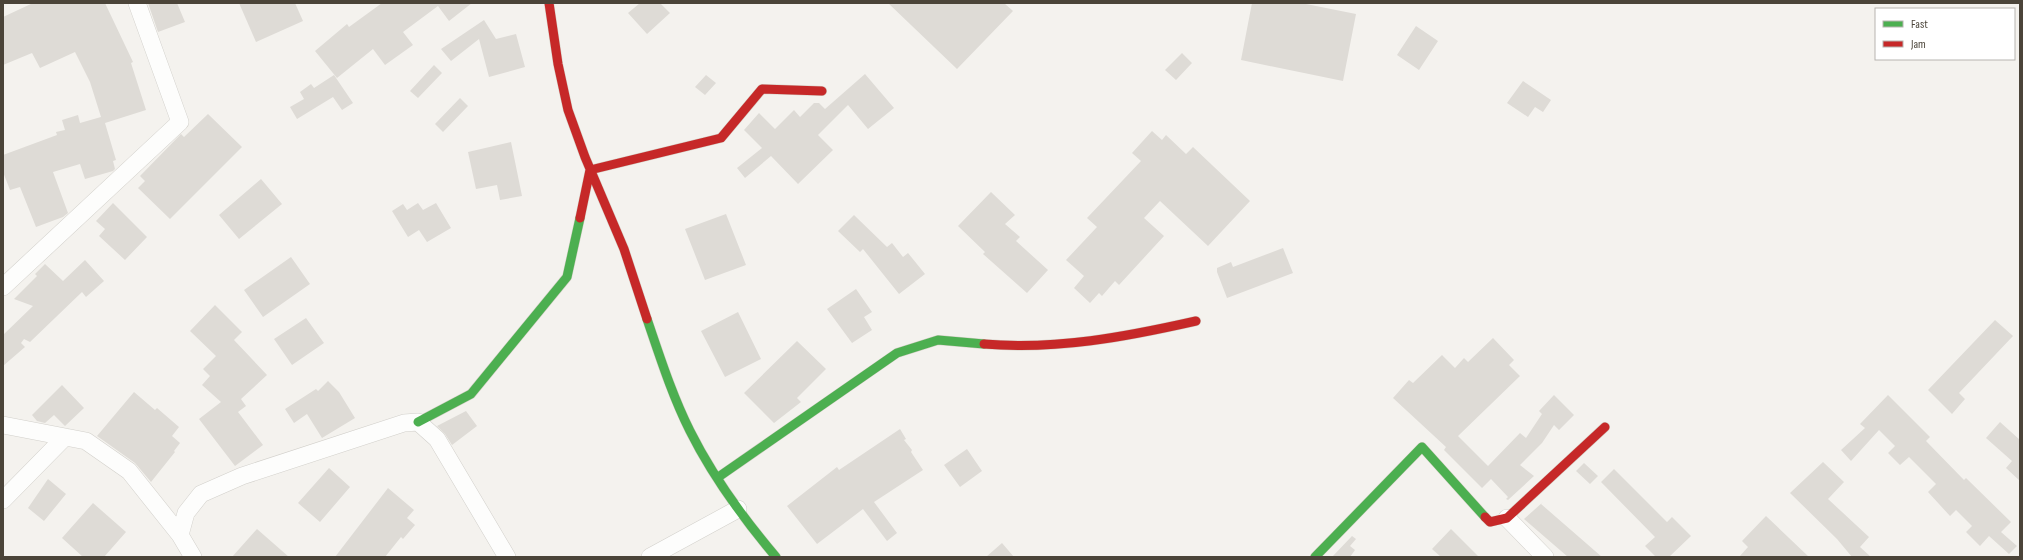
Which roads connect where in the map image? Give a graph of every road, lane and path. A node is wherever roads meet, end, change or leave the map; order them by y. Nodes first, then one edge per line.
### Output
1 (138, 3) edge
2 (548, 3) edge
3 (822, 91) dead end
4 (590, 170) junction
5 (3, 287) edge
6 (1196, 321) dead end
7 (418, 422) junction
8 (3, 425) edge
9 (1605, 427) dead end
10 (65, 437) junction
11 (717, 478) junction
12 (3, 500) edge
13 (738, 509) junction
14 (1507, 518) junction
15 (180, 535) junction
16 (1318, 556) edge
17 (193, 557) edge
18 (507, 557) edge
19 (650, 557) edge
20 (776, 557) edge
21 (1545, 557) edge

1 - 5 street
2 - 4 street
3 - 4 street
4 - 7 street
4 - 11 street
6 - 11 street
7 - 15 street
7 - 18 street
8 - 10 street
9 - 14 street
10 - 12 street
10 - 15 street
11 - 13 street
13 - 19 street
13 - 20 street
14 - 16 street
14 - 21 street
15 - 17 street

